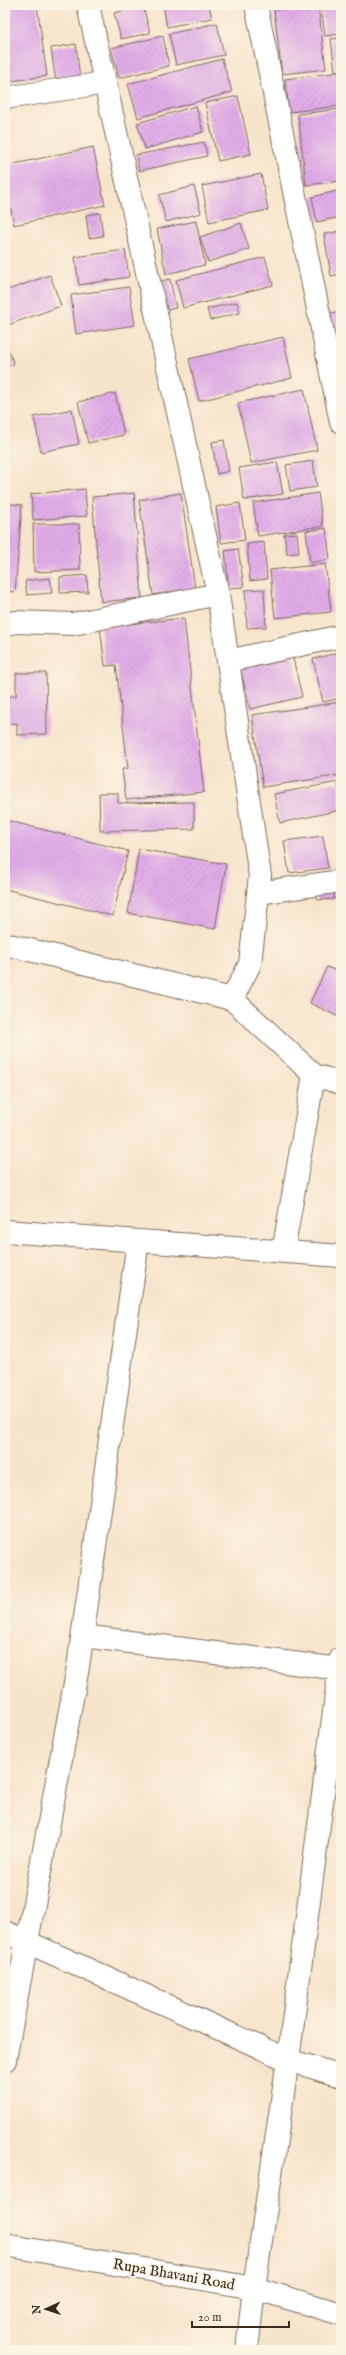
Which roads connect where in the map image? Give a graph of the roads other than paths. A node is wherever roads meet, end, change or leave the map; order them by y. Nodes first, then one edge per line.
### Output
1 (88, 5) edge
2 (256, 5) edge
3 (105, 83) junction
4 (5, 98) edge
5 (341, 422) edge
6 (218, 594) junction
7 (5, 625) edge
8 (341, 636) edge
9 (228, 661) junction
10 (341, 881) edge
11 (258, 893) junction
12 (5, 944) edge
13 (232, 999) junction
14 (314, 1075) junction
15 (341, 1083) edge
16 (5, 1230) edge
17 (138, 1241) junction
18 (283, 1252) junction
19 (341, 1256) edge
20 (83, 1636) junction
21 (340, 1663) edge
22 (5, 1932) edge
23 (26, 1941) junction
24 (5, 2060) edge
25 (288, 2060) junction
26 (341, 2076) edge
27 (5, 2245) edge
28 (254, 2288) junction
29 (341, 2314) edge
30 (247, 2350) edge

1 - 3 street
2 - 5 street
3 - 4 street
3 - 6 street
6 - 7 street
6 - 9 street
8 - 9 street
9 - 11 street
10 - 11 street
11 - 13 street
12 - 13 street
13 - 14 street
14 - 15 street
14 - 18 street
16 - 17 street
17 - 18 street
17 - 20 street
18 - 19 street
20 - 21 street
20 - 23 street
21 - 25 street
22 - 23 street
23 - 24 street
23 - 25 street
25 - 26 street
25 - 28 street
27 - 28 street, Rupa Bhavani Road
28 - 29 street, Rupa Bhavani Road
28 - 30 street

